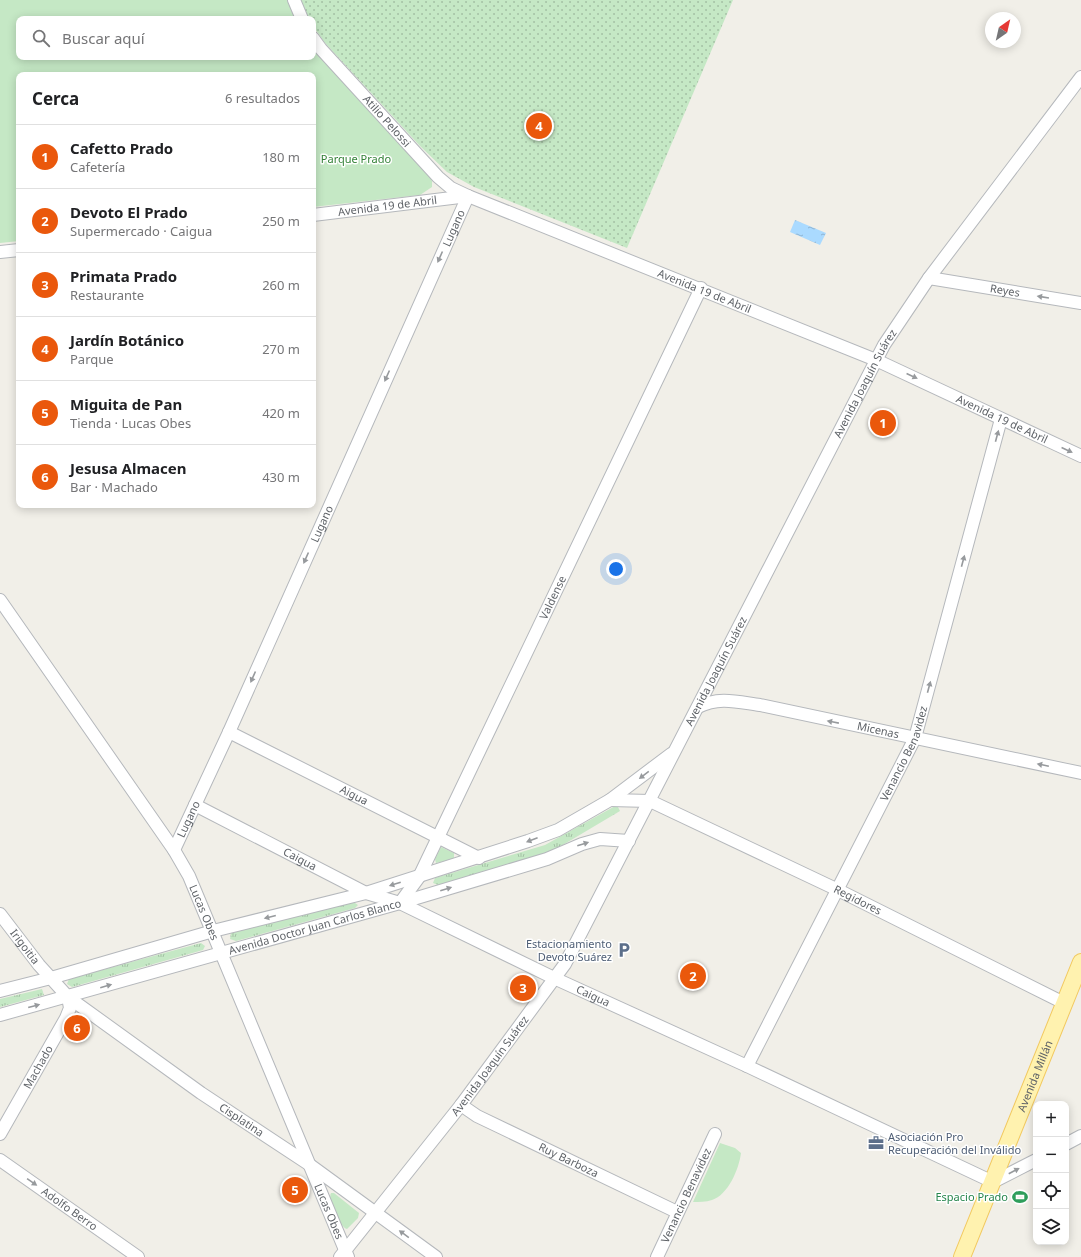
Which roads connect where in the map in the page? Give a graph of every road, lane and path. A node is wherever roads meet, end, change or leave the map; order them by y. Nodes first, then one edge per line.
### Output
1 (294, 0) edge
2 (301, 16) edge
3 (316, 42) edge
4 (1081, 77) edge
5 (468, 196) junction
6 (316, 215) edge
7 (16, 250) edge
8 (0, 252) edge
9 (929, 278) junction
10 (701, 288) junction
11 (1081, 303) edge
12 (876, 360) junction
13 (1001, 419) junction
14 (1081, 456) edge
15 (1, 604) edge
16 (698, 707) junction
17 (229, 732) junction
18 (915, 738) junction
19 (675, 751) junction
20 (1081, 773) edge
21 (610, 800) junction
22 (650, 801) junction
23 (195, 806) junction
24 (438, 838) junction
25 (629, 842) junction
26 (174, 850) junction
27 (479, 858) junction
28 (419, 877) junction
29 (836, 889) junction
30 (366, 893) junction
31 (400, 903) junction
32 (0, 914) edge
33 (213, 931) junction
34 (221, 952) junction
35 (1081, 962) edge
36 (51, 978) junction
37 (556, 979) junction
38 (0, 991) edge
39 (68, 997) junction
40 (1064, 1003) junction
41 (0, 1015) edge
42 (747, 1066) junction
43 (461, 1105) junction
44 (0, 1134) edge
45 (715, 1134) dead end
46 (1081, 1136) edge
47 (1069, 1142) edge
48 (0, 1160) edge
49 (1033, 1162) edge
50 (310, 1165) junction
51 (993, 1182) junction
52 (677, 1212) junction
53 (376, 1214) junction
54 (344, 1255) edge
55 (138, 1257) edge
56 (436, 1257) edge
57 (657, 1257) edge
58 (962, 1257) edge

1 - 2 street
3 - 5 street, Atilio Pelossi
4 - 9 street, Avenida Joaquín Suárez
5 - 6 street, Avenida 19 de Abril
5 - 10 street, Avenida 19 de Abril
5 -> 17 street, Lugano
7 - 8 street
11 -> 9 street, Reyes
9 - 12 street, Avenida Joaquín Suárez
10 - 12 street, Avenida 19 de Abril
10 - 24 street, Valdense
12 -> 13 street, Avenida 19 de Abril
12 - 16 street, Avenida Joaquín Suárez
13 -> 14 street, Avenida 19 de Abril
18 -> 13 street, Venancio Benavidez
15 - 26 street, Lucas Obes
18 -> 16 street, Micenas
16 - 19 street, Avenida Joaquín Suárez
17 - 23 street, Lugano
17 - 24 street, Aigua
20 -> 18 street, Micenas
18 - 29 street, Venancio Benavidez
19 -> 21 street, Avenida Doctor Juan Carlos Blanco
19 - 22 street, Avenida Joaquín Suárez
21 - 22 street
21 -> 27 street, Avenida Doctor Juan Carlos Blanco
22 - 25 street, Avenida Joaquín Suárez
22 - 29 street, Regidores
23 - 26 street, Lugano
23 - 30 street, Caigua
24 - 27 street, Aigua
24 - 28 street, Valdense
31 -> 25 street, Avenida Doctor Juan Carlos Blanco
25 - 37 street, Avenida Joaquín Suárez
26 - 33 street, Lucas Obes
27 - 28 street, Avenida Doctor Juan Carlos Blanco
28 -> 30 street, Avenida Doctor Juan Carlos Blanco
28 - 31 street, Valdense
29 - 40 street, Regidores
29 - 42 street, Venancio Benavidez
30 - 31 street, Caigua
30 -> 33 street, Avenida Doctor Juan Carlos Blanco
31 - 34 street, Avenida Doctor Juan Carlos Blanco
31 - 37 street, Caigua
32 - 36 street, Irigoitia
33 - 34 street, Lucas Obes
33 - 36 street, Avenida Doctor Juan Carlos Blanco
39 -> 34 street, Avenida Doctor Juan Carlos Blanco
34 - 50 street, Lucas Obes
35 - 40 main road, Avenida Millán
36 - 38 street, Avenida Doctor Juan Carlos Blanco
36 - 39 street, Cisplatina
37 - 42 street, Caigua
37 - 43 street, Avenida Joaquín Suárez
41 -> 39 street, Avenida Doctor Juan Carlos Blanco
39 - 44 street, Machado
39 - 50 street, Cisplatina
40 - 51 main road, Avenida Millán
42 - 51 street, Caigua
43 - 52 street, Ruy Barboza
43 - 53 street, Avenida Joaquín Suárez
45 - 52 street, Venancio Benavidez
46 - 47 street
48 -> 55 street, Adolfo Berro
51 -> 49 street
50 - 53 street, Cisplatina
50 - 54 street, Lucas Obes
51 - 58 main road, Avenida Millán
52 - 57 street, Venancio Benavidez
53 - 54 street, Avenida Joaquín Suárez
56 -> 53 street, Cisplatina

